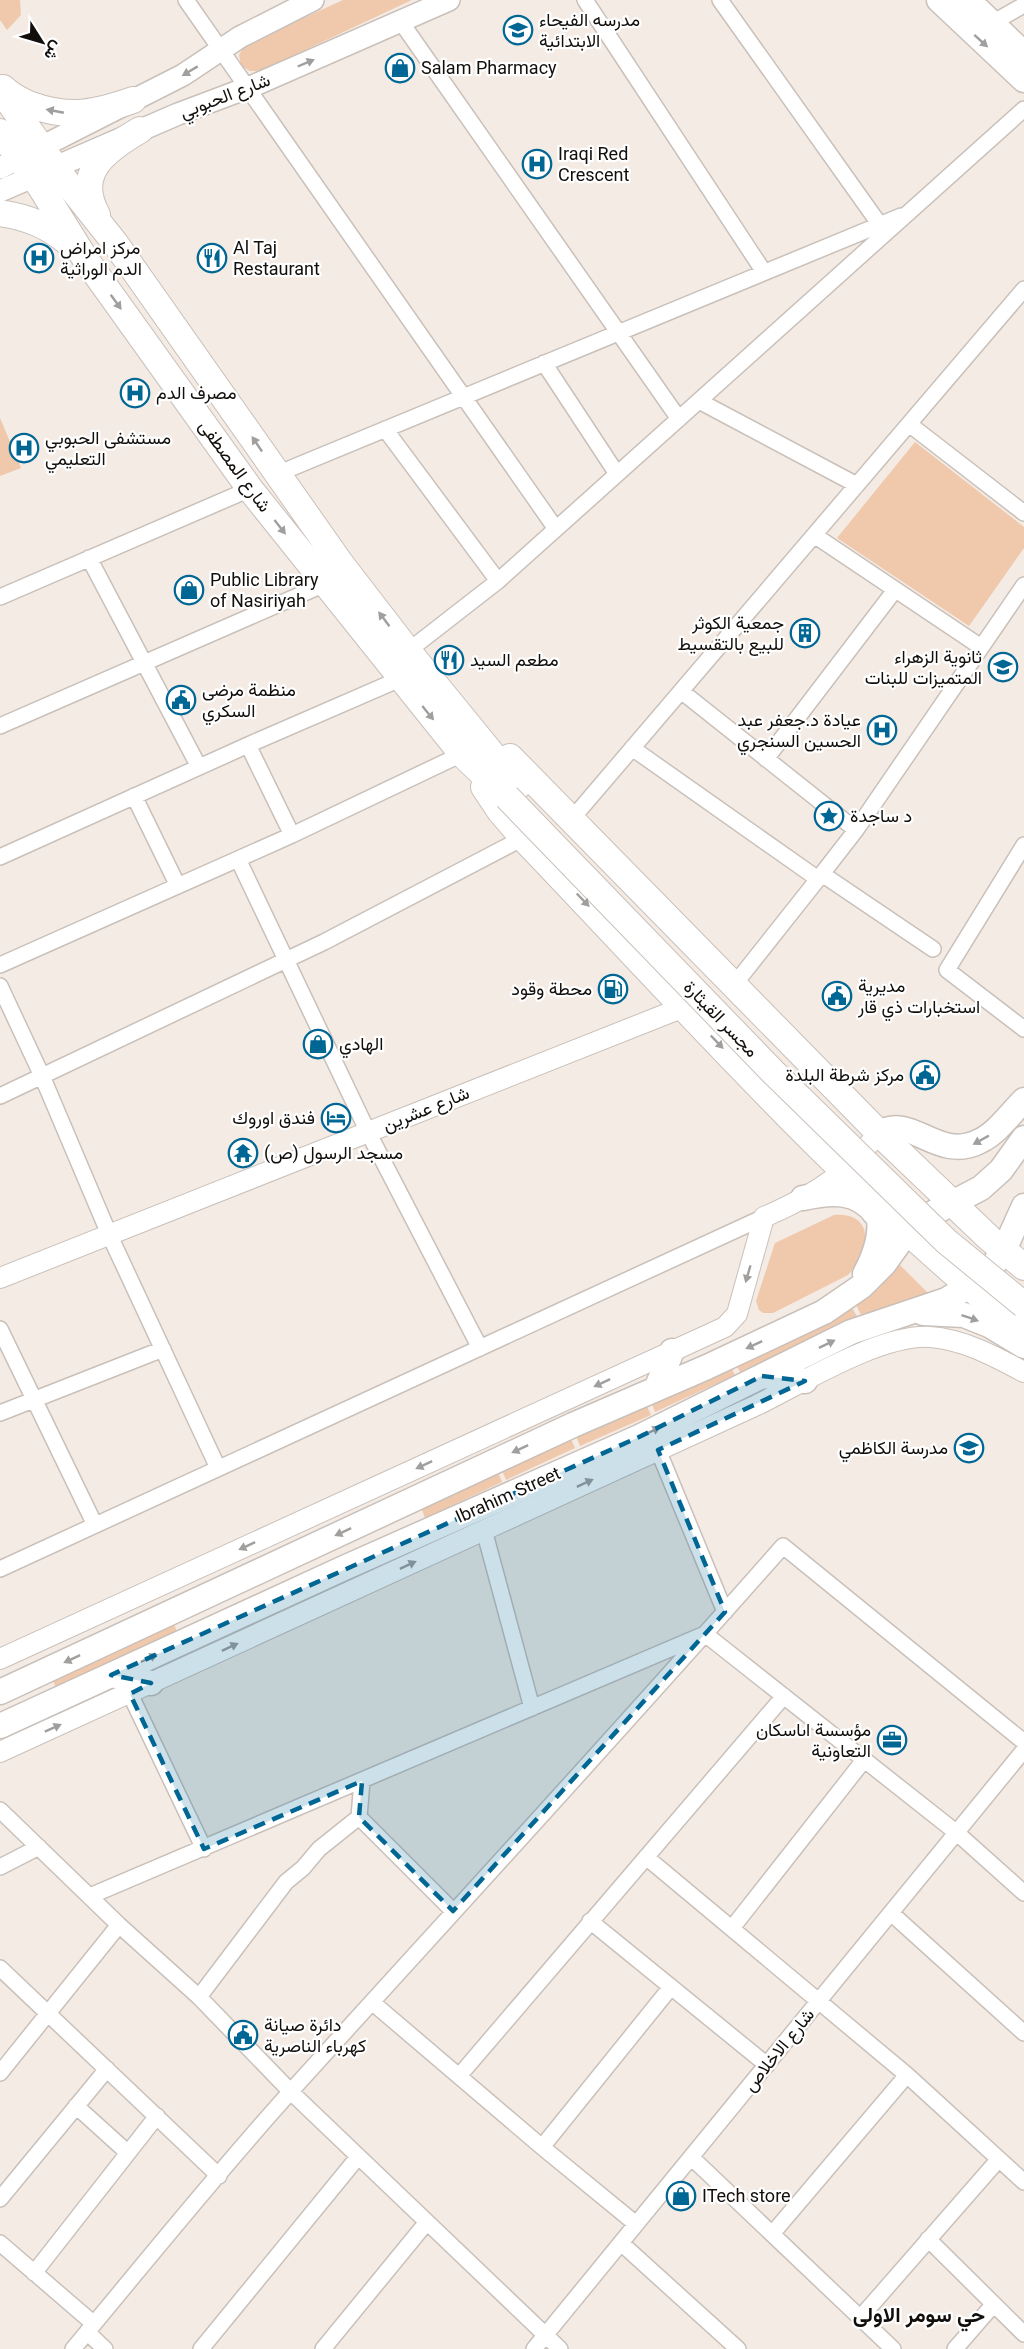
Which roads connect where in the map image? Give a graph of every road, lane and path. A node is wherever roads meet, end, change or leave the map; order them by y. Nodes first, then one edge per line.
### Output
1 (186, 0) edge
2 (313, 0) edge
3 (449, 0) edge
4 (585, 0) edge
5 (720, 0) edge
6 (939, 0) edge
7 (968, 0) edge
8 (1024, 5) edge
9 (401, 22) junction
10 (992, 23) junction
11 (222, 50) junction
12 (1024, 54) edge
13 (1024, 80) edge
14 (0, 85) edge
15 (248, 87) junction
16 (0, 89) edge
17 (133, 100) junction
18 (1024, 109) edge
19 (140, 130) junction
20 (0, 132) edge
21 (30, 163) edge
22 (0, 191) edge
23 (912, 211) junction
24 (0, 213) edge
25 (880, 225) junction
26 (115, 243) junction
27 (86, 260) junction
28 (764, 272) junction
29 (1024, 289) edge
30 (616, 333) junction
31 (544, 363) junction
32 (464, 396) junction
33 (699, 401) junction
34 (679, 419) junction
35 (909, 424) junction
36 (385, 429) junction
37 (277, 474) junction
38 (617, 474) junction
39 (857, 485) junction
40 (250, 489) junction
41 (1024, 513) edge
42 (556, 529) junction
43 (814, 535) junction
44 (89, 558) junction
45 (498, 581) junction
46 (325, 584) junction
47 (1024, 585) edge
48 (895, 590) junction
49 (0, 597) edge
50 (981, 647) junction
51 (408, 651) junction
52 (142, 663) junction
53 (400, 679) junction
54 (681, 691) junction
55 (446, 698) junction
56 (0, 726) edge
57 (248, 745) junction
58 (632, 748) junction
59 (464, 756) junction
60 (766, 759) junction
61 (199, 767) junction
62 (512, 791) junction
63 (134, 796) junction
64 (571, 820) junction
65 (856, 830) junction
66 (292, 835) junction
67 (523, 838) junction
68 (1024, 845) edge
69 (0, 857) edge
70 (238, 859) junction
71 (820, 877) junction
72 (178, 886) junction
73 (933, 949) dead end
74 (285, 960) junction
75 (0, 965) edge
76 (734, 985) junction
77 (0, 986) edge
78 (684, 1007) junction
79 (1024, 1029) edge
80 (42, 1076) junction
81 (0, 1096) edge
82 (1024, 1100) edge
83 (368, 1132) junction
84 (879, 1133) junction
85 (1024, 1138) edge
86 (844, 1170) junction
87 (872, 1197) junction
88 (803, 1198) junction
89 (951, 1202) junction
90 (1024, 1206) edge
91 (764, 1218) junction
92 (880, 1226) junction
93 (907, 1232) junction
94 (110, 1234) junction
95 (1004, 1250) junction
96 (1024, 1267) edge
97 (0, 1278) edge
98 (1024, 1285) edge
99 (968, 1287) junction
100 (855, 1291) junction
101 (1024, 1305) edge
102 (912, 1312) junction
103 (0, 1329) edge
104 (1024, 1332) edge
105 (1024, 1346) edge
106 (480, 1348) junction
107 (163, 1349) junction
108 (672, 1351) junction
109 (1024, 1372) edge
110 (762, 1376) junction
111 (805, 1382) junction
112 (656, 1389) junction
113 (33, 1398) junction
114 (0, 1413) edge
115 (658, 1450) junction
116 (218, 1468) junction
117 (95, 1525) junction
118 (484, 1530) junction
119 (297, 1553) junction
120 (0, 1569) edge
121 (311, 1583) junction
122 (725, 1612) junction
123 (705, 1634) junction
124 (0, 1659) edge
125 (111, 1675) junction
126 (141, 1688) junction
127 (0, 1692) edge
128 (783, 1696) junction
129 (532, 1708) junction
130 (0, 1726) edge
131 (1024, 1742) edge
132 (1024, 1750) edge
133 (0, 1752) edge
134 (864, 1760) junction
135 (362, 1780) junction
136 (0, 1810) edge
137 (359, 1817) junction
138 (957, 1833) junction
139 (39, 1847) junction
140 (204, 1849) junction
141 (646, 1857) junction
142 (0, 1867) edge
143 (1024, 1893) edge
144 (90, 1896) junction
145 (453, 1911) junction
146 (891, 1913) junction
147 (590, 1921) junction
148 (120, 1925) junction
149 (732, 1928) junction
150 (0, 1968) edge
151 (671, 1987) junction
152 (199, 1998) junction
153 (818, 2002) junction
154 (374, 2003) junction
155 (49, 2012) junction
156 (1024, 2032) edge
157 (767, 2065) junction
158 (107, 2068) junction
159 (0, 2073) edge
160 (907, 2075) junction
161 (459, 2076) junction
162 (291, 2092) junction
163 (76, 2106) junction
164 (157, 2116) junction
165 (542, 2147) junction
166 (128, 2153) junction
167 (358, 2157) junction
168 (691, 2157) junction
169 (999, 2159) junction
170 (219, 2176) junction
171 (1024, 2182) edge
172 (0, 2199) edge
173 (427, 2222) junction
174 (636, 2224) junction
175 (772, 2234) junction
176 (928, 2239) junction
177 (0, 2243) edge
178 (621, 2243) junction
179 (34, 2273) junction
180 (993, 2305) junction
181 (860, 2318) junction
182 (90, 2328) junction
183 (1024, 2334) edge
184 (545, 2336) junction
185 (205, 2344) edge
186 (73, 2349) edge
187 (105, 2349) edge
188 (222, 2349) edge
189 (323, 2349) edge
190 (534, 2349) edge
191 (560, 2349) edge
192 (738, 2349) edge
193 (893, 2349) edge
194 (955, 2349) edge

1 - 11 street
2 - 11 main road
3 - 9 main road, شارع الحبوبي
4 - 28 street
5 - 25 street
6 -> 13 main road
7 - 10 main road
8 - 10 street
15 -> 9 main road, شارع الحبوبي
9 - 30 street
10 - 12 main road
11 - 15 street
11 -> 17 main road
17 -> 14 highway
15 - 19 main road, شارع الحبوبي
15 - 32 street
16 - 21 highway, شارع المصطفى
17 - 21 main road
18 - 23 street
19 - 21 main road, شارع الحبوبي
19 - 26 highway
20 - 21 highway, شارع المصطفى
21 - 22 main road, شارع الحبوبي
21 - 26 highway, شارع المصطفى
21 - 27 highway, شارع المصطفى
23 - 25 street
23 - 33 street
24 - 27 highway
25 - 28 street
37 -> 26 highway, شارع المصطفى
27 -> 40 highway, شارع المصطفى
28 - 30 street
29 - 35 street
30 - 31 street
30 - 34 street
31 - 32 street
31 - 38 street
32 - 36 street
32 - 42 street
33 - 34 street
33 - 39 street
34 - 38 street
35 - 39 street
35 - 41 street
36 - 37 street
36 - 45 street
51 -> 37 highway, شارع المصطفى
38 - 42 street
39 - 43 street
40 - 44 street
40 -> 46 highway, شارع المصطفى
42 - 45 street
43 - 48 street
43 - 54 street
44 - 49 street
44 - 52 street
45 - 51 street
46 - 52 street
46 - 53 highway, شارع المصطفى
47 - 50 street
48 - 50 street
48 - 60 street
50 - 65 street
51 - 55 highway, شارع المصطفى
52 - 56 street
52 - 61 street
53 - 57 street
53 -> 59 highway, شارع المصطفى
54 - 58 street
54 - 60 street
55 - 62 highway
55 - 64 highway
57 - 61 street
57 - 66 street
58 - 64 street
58 - 71 street
59 - 62 highway
59 - 66 street
59 - 67 highway
60 - 65 street
61 - 63 street
62 - 98 highway, مجسر القيثارة
62 - 101 highway, مجسر القيثارة, bridge
63 - 69 street
63 - 72 street
64 - 76 highway
65 - 71 street
66 - 70 street
67 - 74 street
67 -> 78 highway
68 - 79 street
70 - 72 street
70 - 74 street
71 - 73 street
71 - 76 street
72 - 75 street
74 - 80 street
74 - 83 street
76 - 84 highway
77 - 80 street
78 - 83 street, شارع عشرين
78 -> 86 highway
80 - 81 street
80 - 94 street
82 -> 84 main road
83 - 94 street, شارع عشرين
83 - 106 street
84 - 86 street
84 - 89 highway
85 - 89 main road, Ibrahim Street
86 - 87 highway
86 - 88 street
87 - 92 main road
87 - 93 highway
88 - 91 street
88 - 92 main road
89 - 93 main road, Ibrahim Street
89 - 95 highway
90 - 95 main road, Ibrahim Street
91 - 106 street
91 -> 108 street
92 - 100 main road
93 - 99 highway
93 - 100 main road, Ibrahim Street
94 - 97 street, شارع عشرين
94 - 107 street
95 - 96 highway
95 - 99 main road, Ibrahim Street
99 - 102 main road, Ibrahim Street
99 - 104 highway
100 -> 112 main road, Ibrahim Street
102 -> 105 main road
110 -> 102 main road, Ibrahim Street
103 - 113 street
106 - 116 street
107 - 113 street
107 - 116 street
108 - 112 main road
108 -> 124 street
109 - 111 street
110 - 111 main road
121 -> 110 main road, Ibrahim Street
111 - 115 street
112 -> 119 main road, Ibrahim Street
113 - 114 street
113 - 117 street
118 -> 115 street
115 - 122 street
116 - 117 street
117 - 120 street
126 -> 118 street
118 - 129 street
119 - 121 main road
119 -> 127 main road, Ibrahim Street
125 -> 121 main road, Ibrahim Street
122 - 123 street
122 - 131 street
123 - 128 street
123 - 129 street
123 - 145 street
125 - 126 main road
125 - 130 main road, Ibrahim Street
133 -> 126 street
126 - 140 street
128 - 134 street
128 - 141 street
129 - 135 street
132 - 138 street, شارع الاخلاص
134 - 138 street
134 - 149 street
135 - 137 street
135 - 140 street
136 - 139 street
137 - 145 street
137 - 152 street
138 - 143 street
138 - 146 street, شارع الاخلاص
139 - 142 street
139 - 144 street
140 - 144 street
141 - 147 street
141 - 149 street
144 - 148 street
145 - 154 street
146 - 153 street, شارع الاخلاص
146 - 156 street
147 - 151 street
147 - 161 street
148 - 152 street
148 - 155 street
149 - 153 street
150 - 155 street
151 - 157 street
151 - 165 street
152 - 162 street
153 - 157 street, شارع الاخلاص
153 - 160 street
154 - 161 street
154 - 162 street
155 - 158 street
155 - 159 street
157 - 168 street, شارع الاخلاص
158 - 163 street
158 - 164 street
160 - 169 street
160 - 175 street
161 - 165 street
162 - 167 street
162 - 170 street
163 - 166 street
163 - 172 street
164 - 166 street
164 - 170 street
165 - 174 street
166 - 179 street
167 - 173 street
167 - 185 street
168 - 174 street, شارع الاخلاص
168 - 175 street
169 - 171 street
169 - 176 street
170 - 182 street
173 - 184 street
173 - 189 street
174 - 178 street, شارع الاخلاص
175 - 181 street
176 - 180 street
176 - 181 street
177 - 179 street
178 - 184 street, شارع الاخلاص
178 - 192 street
179 - 182 street
180 - 183 street
180 - 194 street
181 - 193 street
182 - 186 street
182 - 187 street
184 - 190 street, شارع الاخلاص
184 - 191 street
185 - 188 street

